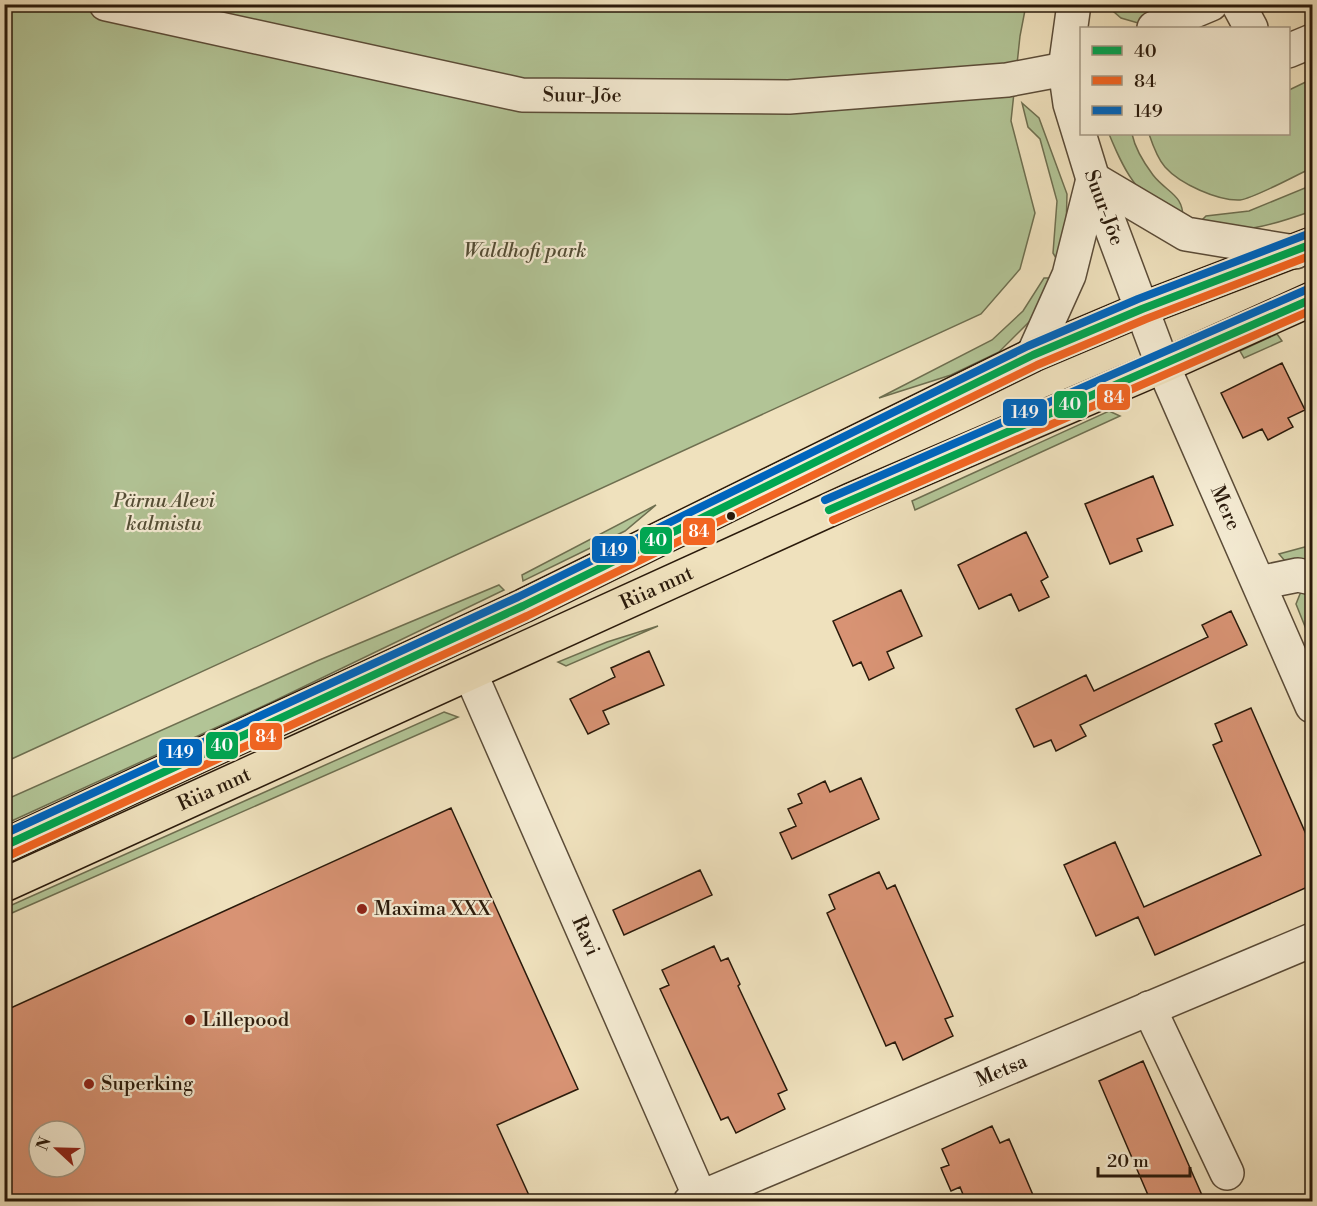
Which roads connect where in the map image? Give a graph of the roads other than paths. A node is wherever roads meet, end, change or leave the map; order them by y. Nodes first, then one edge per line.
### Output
1 (106, 4) edge
2 (1074, 4) edge
3 (1211, 4) edge
4 (1238, 4) edge
5 (1156, 27) edge
6 (1250, 27) edge
7 (1312, 41) edge
8 (1290, 50) edge
9 (1073, 65) edge
10 (1093, 179) junction
11 (1304, 248) edge
12 (1312, 299) edge
13 (1142, 309) junction
14 (1033, 355) junction
15 (1163, 366) junction
16 (1312, 578) edge
17 (1259, 583) junction
18 (471, 675) junction
19 (1312, 705) edge
20 (4, 846) edge
21 (4, 885) edge
22 (1312, 940) edge
23 (1149, 1008) junction
24 (1227, 1173) dead end
25 (695, 1199) edge

1 - 9 street, Suur-Jõe
2 - 9 street, Suur-Jõe
3 - 5 street
4 - 6 street
7 - 8 street
9 - 10 street, Suur-Jõe
10 - 11 street
10 - 13 street, Suur-Jõe
10 - 14 street
11 - 13 main road, Riia mnt
12 - 15 main road, Riia mnt
13 - 14 main road, Riia mnt
13 - 15 street, Mere
14 - 20 main road, Riia mnt
15 - 17 street, Mere
15 - 18 main road, Riia mnt
16 - 17 street
17 - 19 street, Mere
18 - 21 main road, Riia mnt
18 - 25 street, Ravi
22 - 23 street, Metsa
23 - 24 street
23 - 25 street, Metsa

